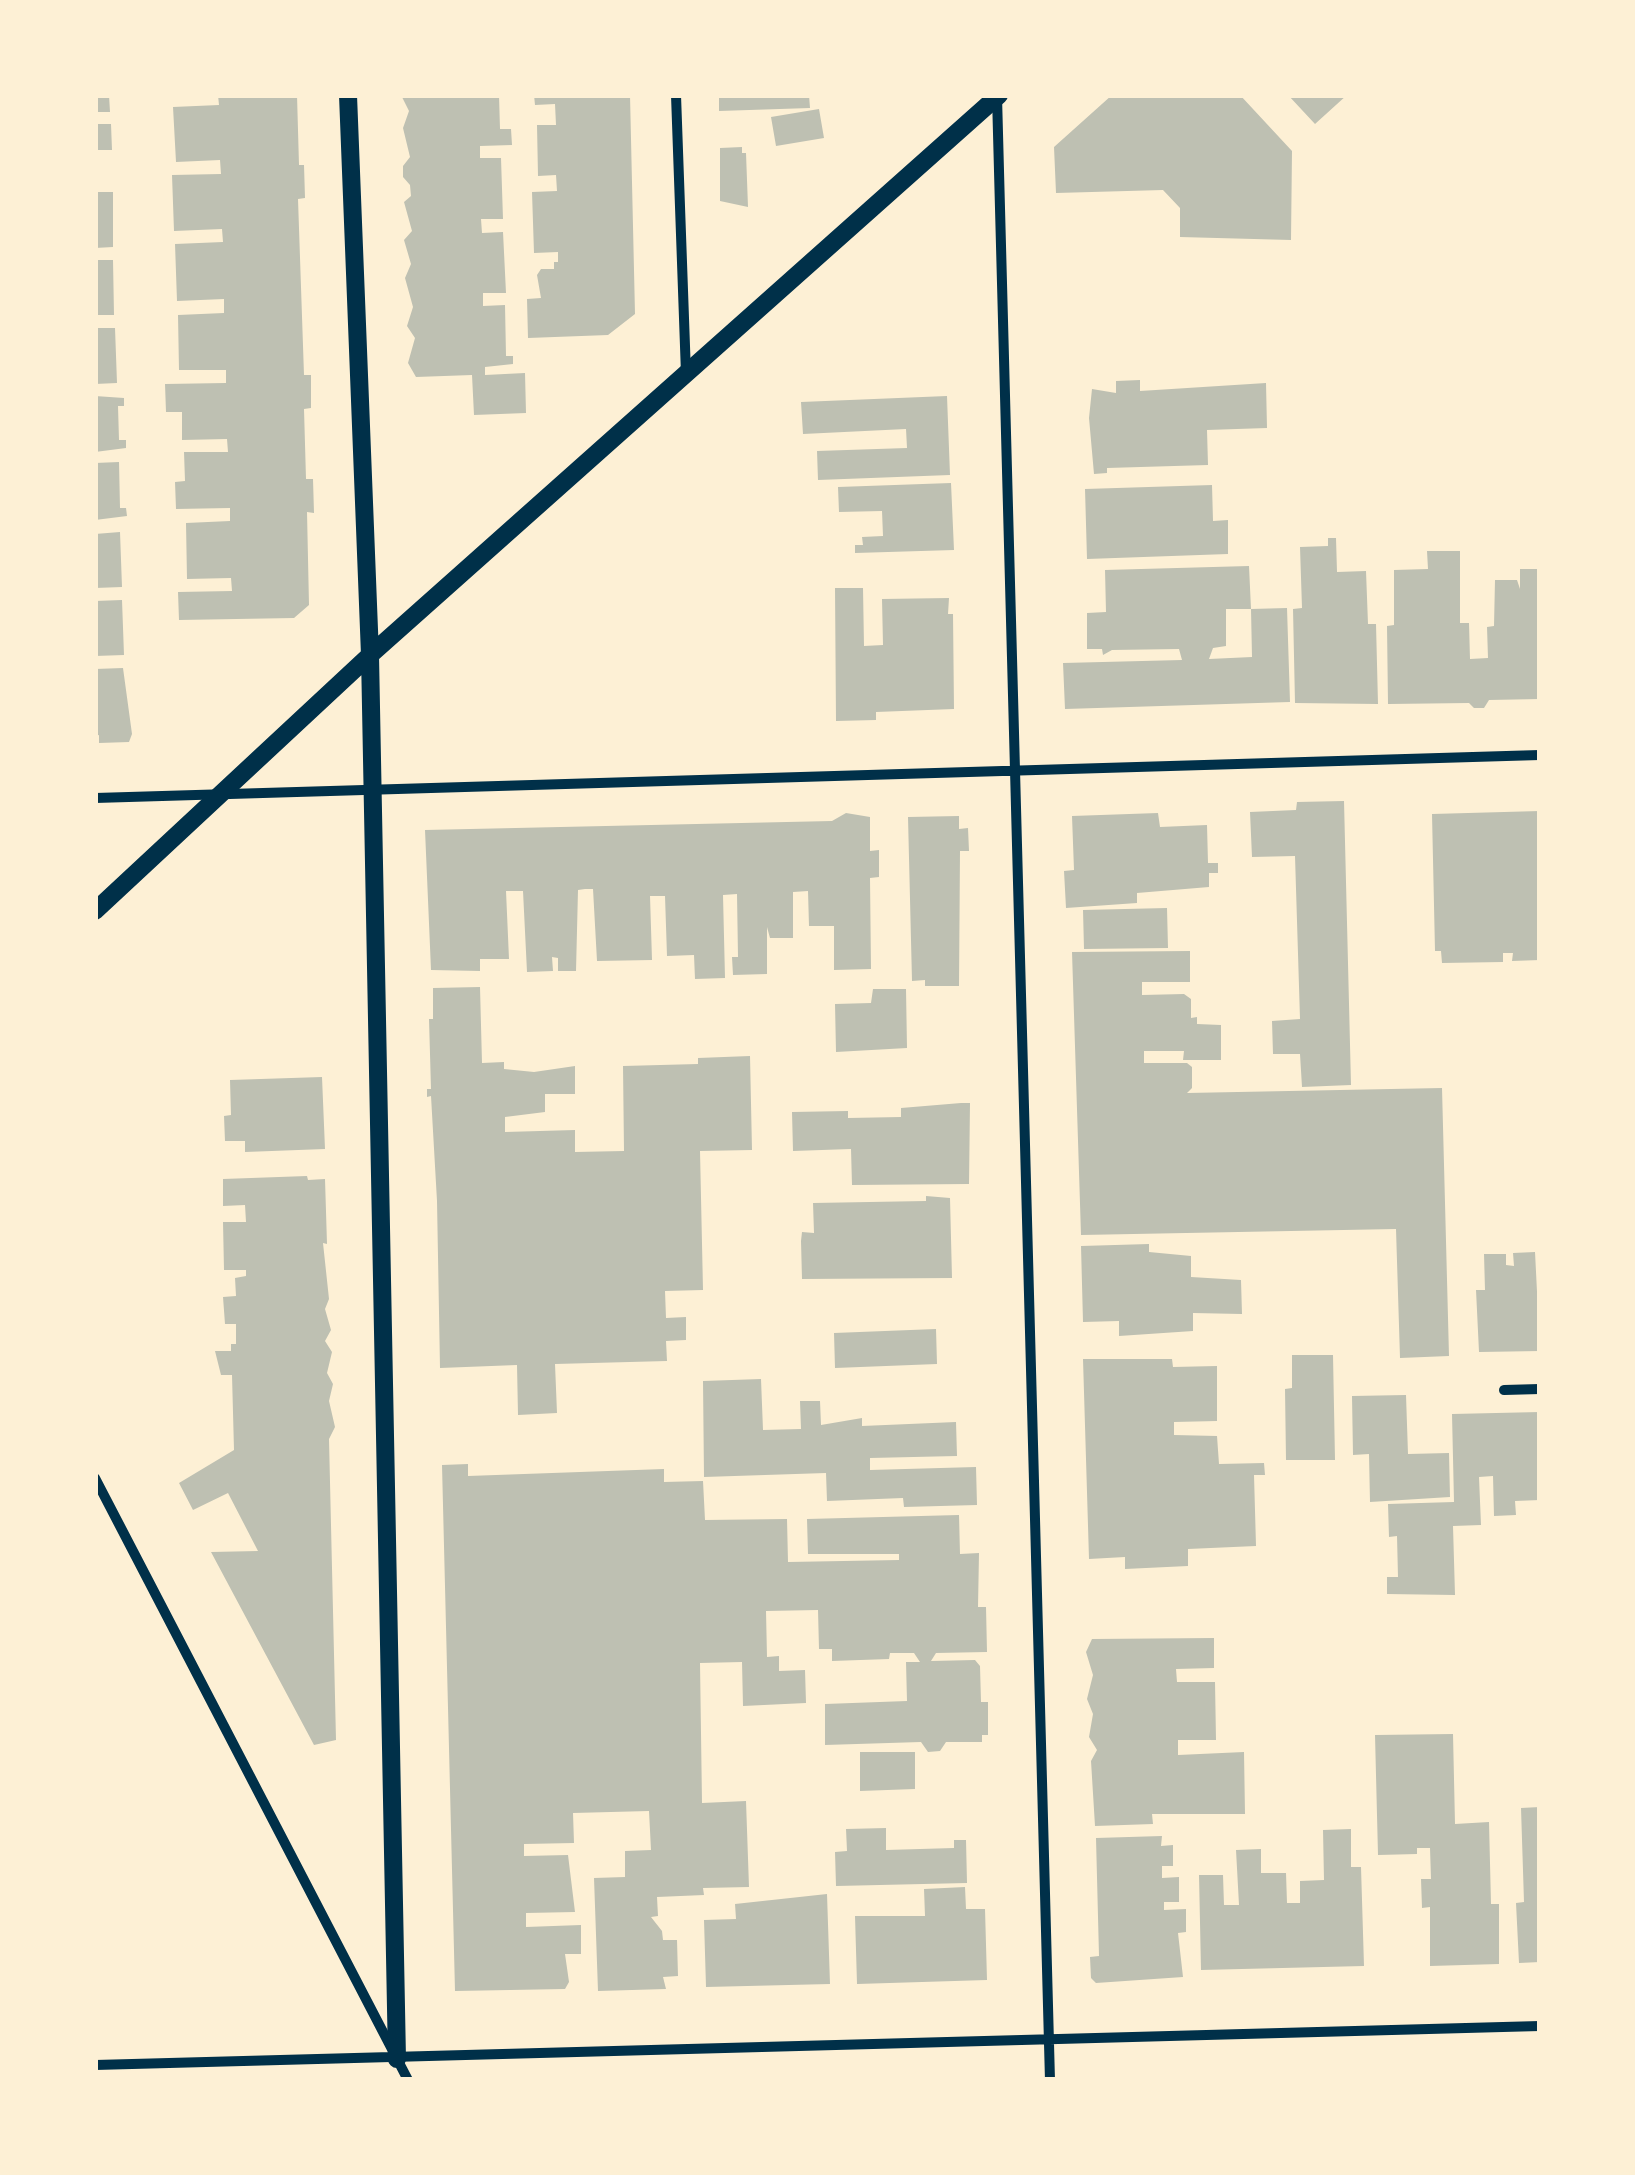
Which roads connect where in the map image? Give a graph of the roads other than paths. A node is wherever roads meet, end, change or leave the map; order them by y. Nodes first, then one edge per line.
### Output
1 (348, 95) edge
2 (676, 95) edge
3 (998, 96) edge
4 (686, 378) junction
5 (370, 655) junction
6 (1540, 756) edge
7 (1014, 772) junction
8 (374, 790) junction
9 (223, 796) junction
10 (95, 798) edge
11 (95, 911) edge
12 (1540, 1389) edge
13 (1504, 1390) dead end
14 (95, 1478) edge
15 (1540, 2026) edge
16 (1050, 2042) junction
17 (397, 2059) junction
18 (95, 2066) edge
19 (408, 2080) edge
20 (1050, 2080) edge

1 - 5 street
2 - 4 street
3 - 4 street
3 - 7 street
4 - 5 street
5 - 8 street
5 - 9 street
6 - 7 street
7 - 8 street
7 - 16 street
8 - 9 street
8 - 17 street
9 - 10 street
9 - 11 street
12 - 13 street
14 - 17 street
15 - 16 street
16 - 17 street
16 - 20 street
17 - 18 street
17 - 19 street

